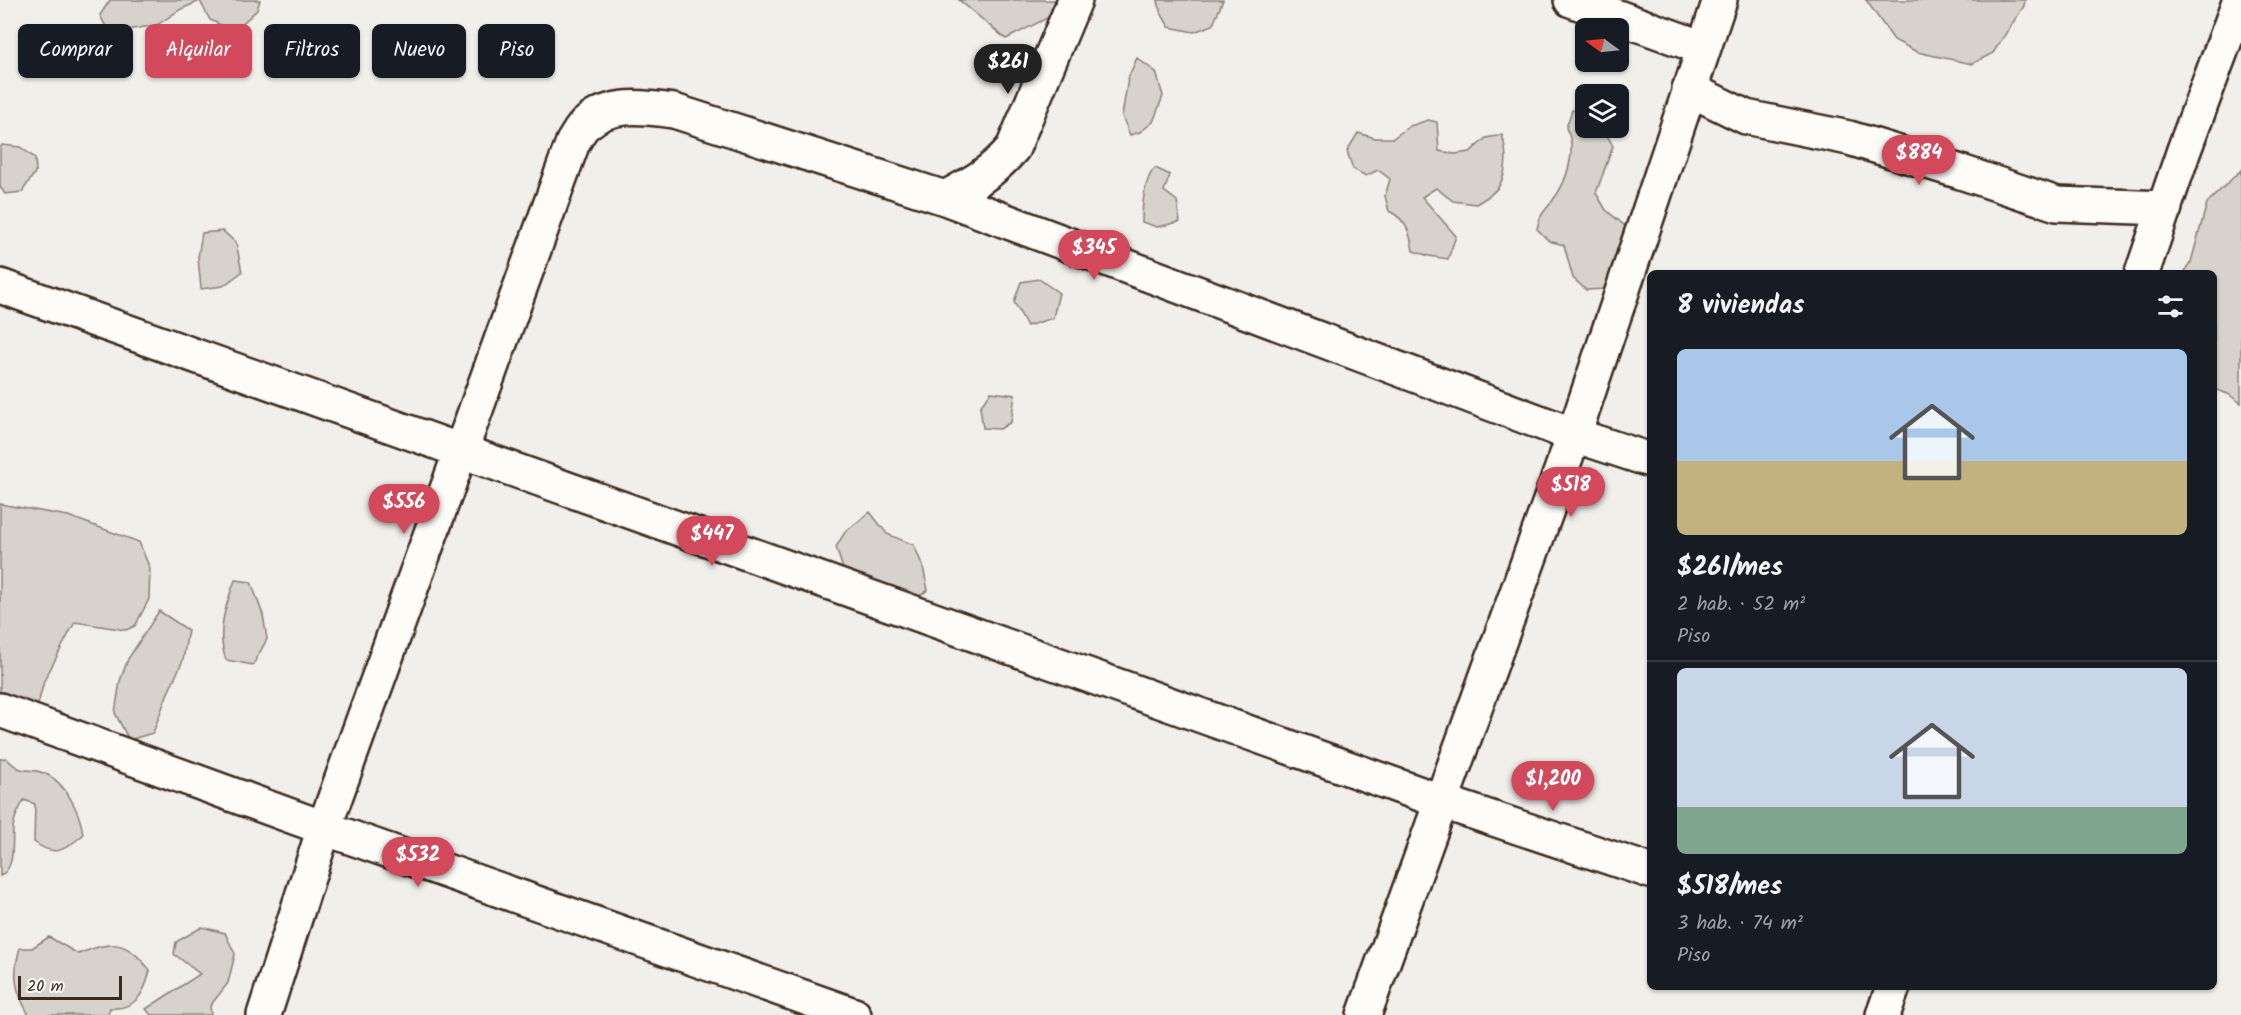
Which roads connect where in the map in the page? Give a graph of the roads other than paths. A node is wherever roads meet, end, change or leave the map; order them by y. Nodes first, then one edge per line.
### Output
1 (1075, 0) edge
2 (1571, 0) edge
3 (1720, 0) edge
4 (2240, 0) edge
5 (1703, 48) junction
6 (1689, 89) junction
7 (945, 198) junction
8 (2165, 208) junction
9 (2143, 270) edge
10 (0, 286) edge
11 (1574, 435) junction
12 (462, 450) junction
13 (1647, 459) edge
14 (0, 710) edge
15 (1440, 801) junction
16 (324, 828) junction
17 (1647, 870) edge
18 (1892, 990) edge
19 (264, 1015) edge
20 (854, 1015) edge
21 (1364, 1015) edge
22 (1883, 1015) edge

1 - 7 street
2 - 5 street
3 - 5 street
4 - 8 street
5 - 6 street
6 - 8 street
6 - 11 street
7 - 11 street
7 - 12 street
8 - 9 street
10 - 12 street
11 - 13 street
11 - 15 street
12 - 15 street
12 - 16 street
14 - 16 street
15 - 17 street
15 - 21 street
16 - 19 street
16 - 20 street
18 - 22 street

